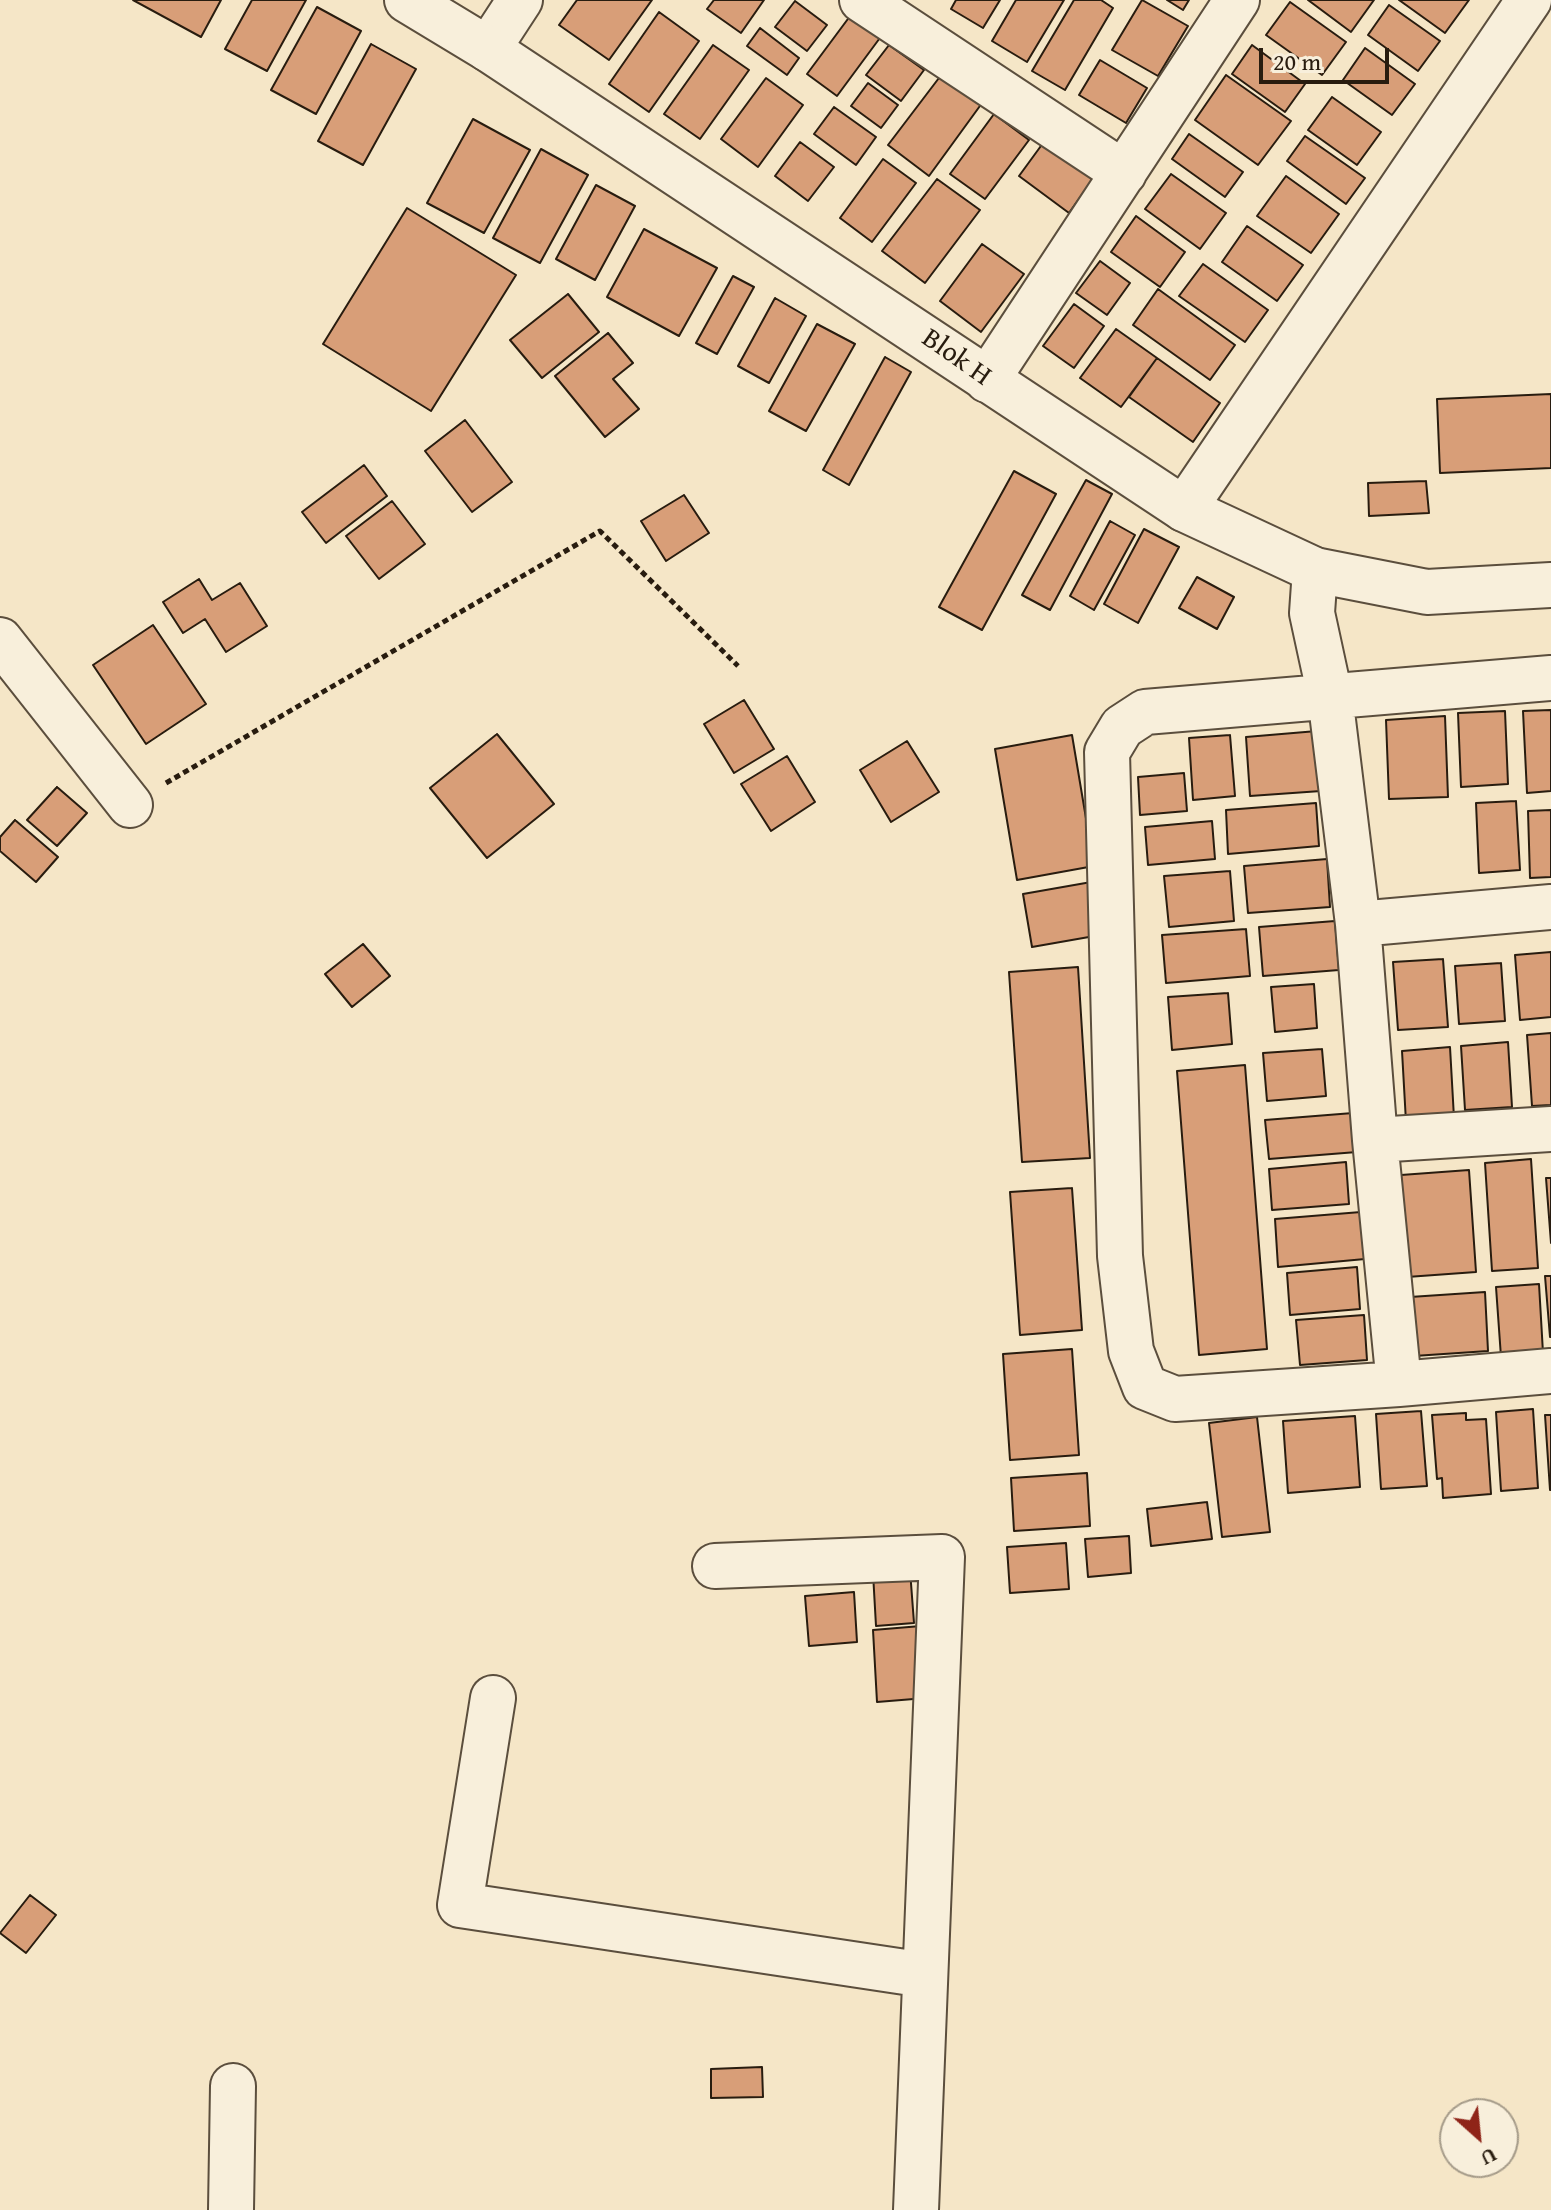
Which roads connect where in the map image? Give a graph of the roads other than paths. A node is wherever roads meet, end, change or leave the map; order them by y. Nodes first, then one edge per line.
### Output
1 (407, 0) edge
2 (520, 0) edge
3 (862, 0) edge
4 (1237, 0) edge
5 (1529, 0) edge
6 (488, 49) junction
7 (1124, 173) junction
8 (987, 380) junction
9 (1184, 509) junction
10 (1315, 570) junction
11 (1551, 585) edge
12 (0, 640) edge
13 (1551, 678) edge
14 (1330, 696) junction
15 (130, 805) road end
16 (1551, 907) edge
17 (1358, 924) junction
18 (1551, 1129) edge
19 (1375, 1140) junction
20 (1551, 1371) edge
21 (1399, 1384) junction
22 (715, 1566) dead end
23 (493, 1698) dead end
24 (925, 1975) junction
25 (233, 2086) dead end
26 (231, 2210) edge
27 (916, 2210) edge

1 - 6 street, Blok H
2 - 6 street
3 - 7 street
4 - 7 street
5 - 9 street
6 - 8 street, Blok H
7 - 8 street
8 - 9 street, Blok H
9 - 10 street, Blok H
10 - 11 street, Blok H
10 - 14 street
12 - 15 street
13 - 14 street
14 - 17 street
14 - 21 street
16 - 17 street
17 - 19 street
18 - 19 street
19 - 21 street
20 - 21 street
22 - 24 street
23 - 24 street
24 - 27 street
25 - 26 street

